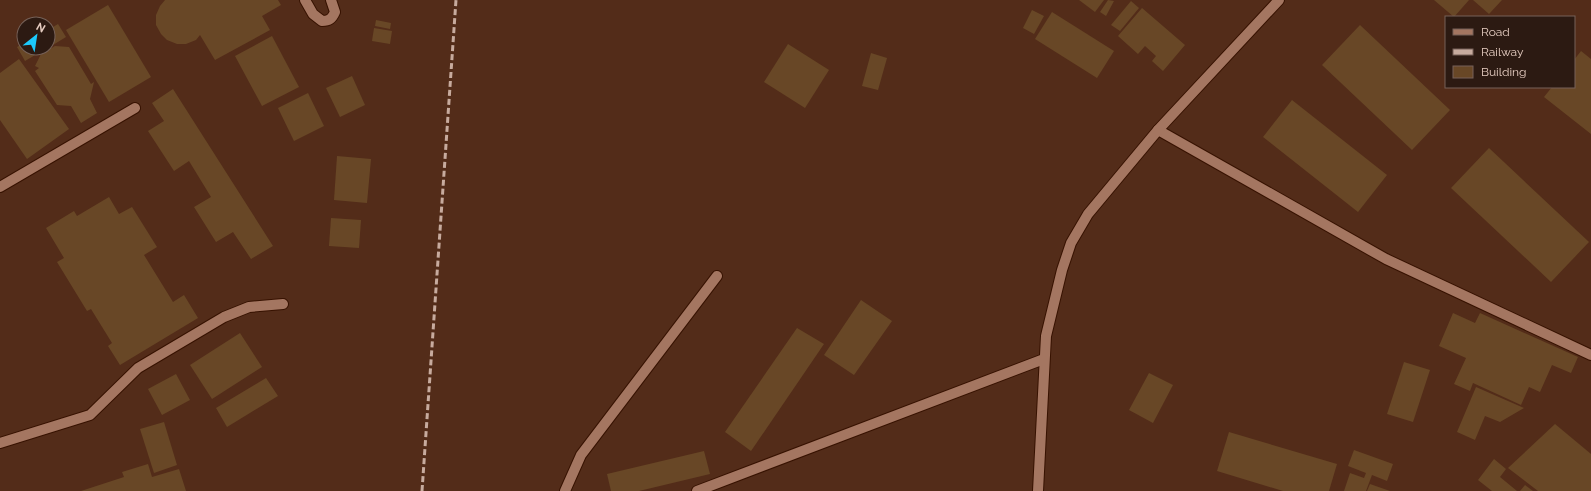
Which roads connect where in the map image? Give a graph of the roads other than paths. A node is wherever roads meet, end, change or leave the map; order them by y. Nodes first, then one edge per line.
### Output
1 (305, 0) edge
2 (331, 0) edge
3 (1279, 0) edge
4 (135, 108) dead end
5 (1158, 130) junction
6 (0, 187) edge
7 (717, 276) dead end
8 (282, 304) dead end
9 (1591, 355) edge
10 (1044, 359) junction
11 (0, 443) edge
12 (565, 491) edge
13 (697, 491) edge
14 (1038, 491) edge

1 - 2 street
3 - 5 street
4 - 6 street
5 - 9 street
5 - 10 street
7 - 12 street
8 - 11 street
10 - 13 street
10 - 14 street

